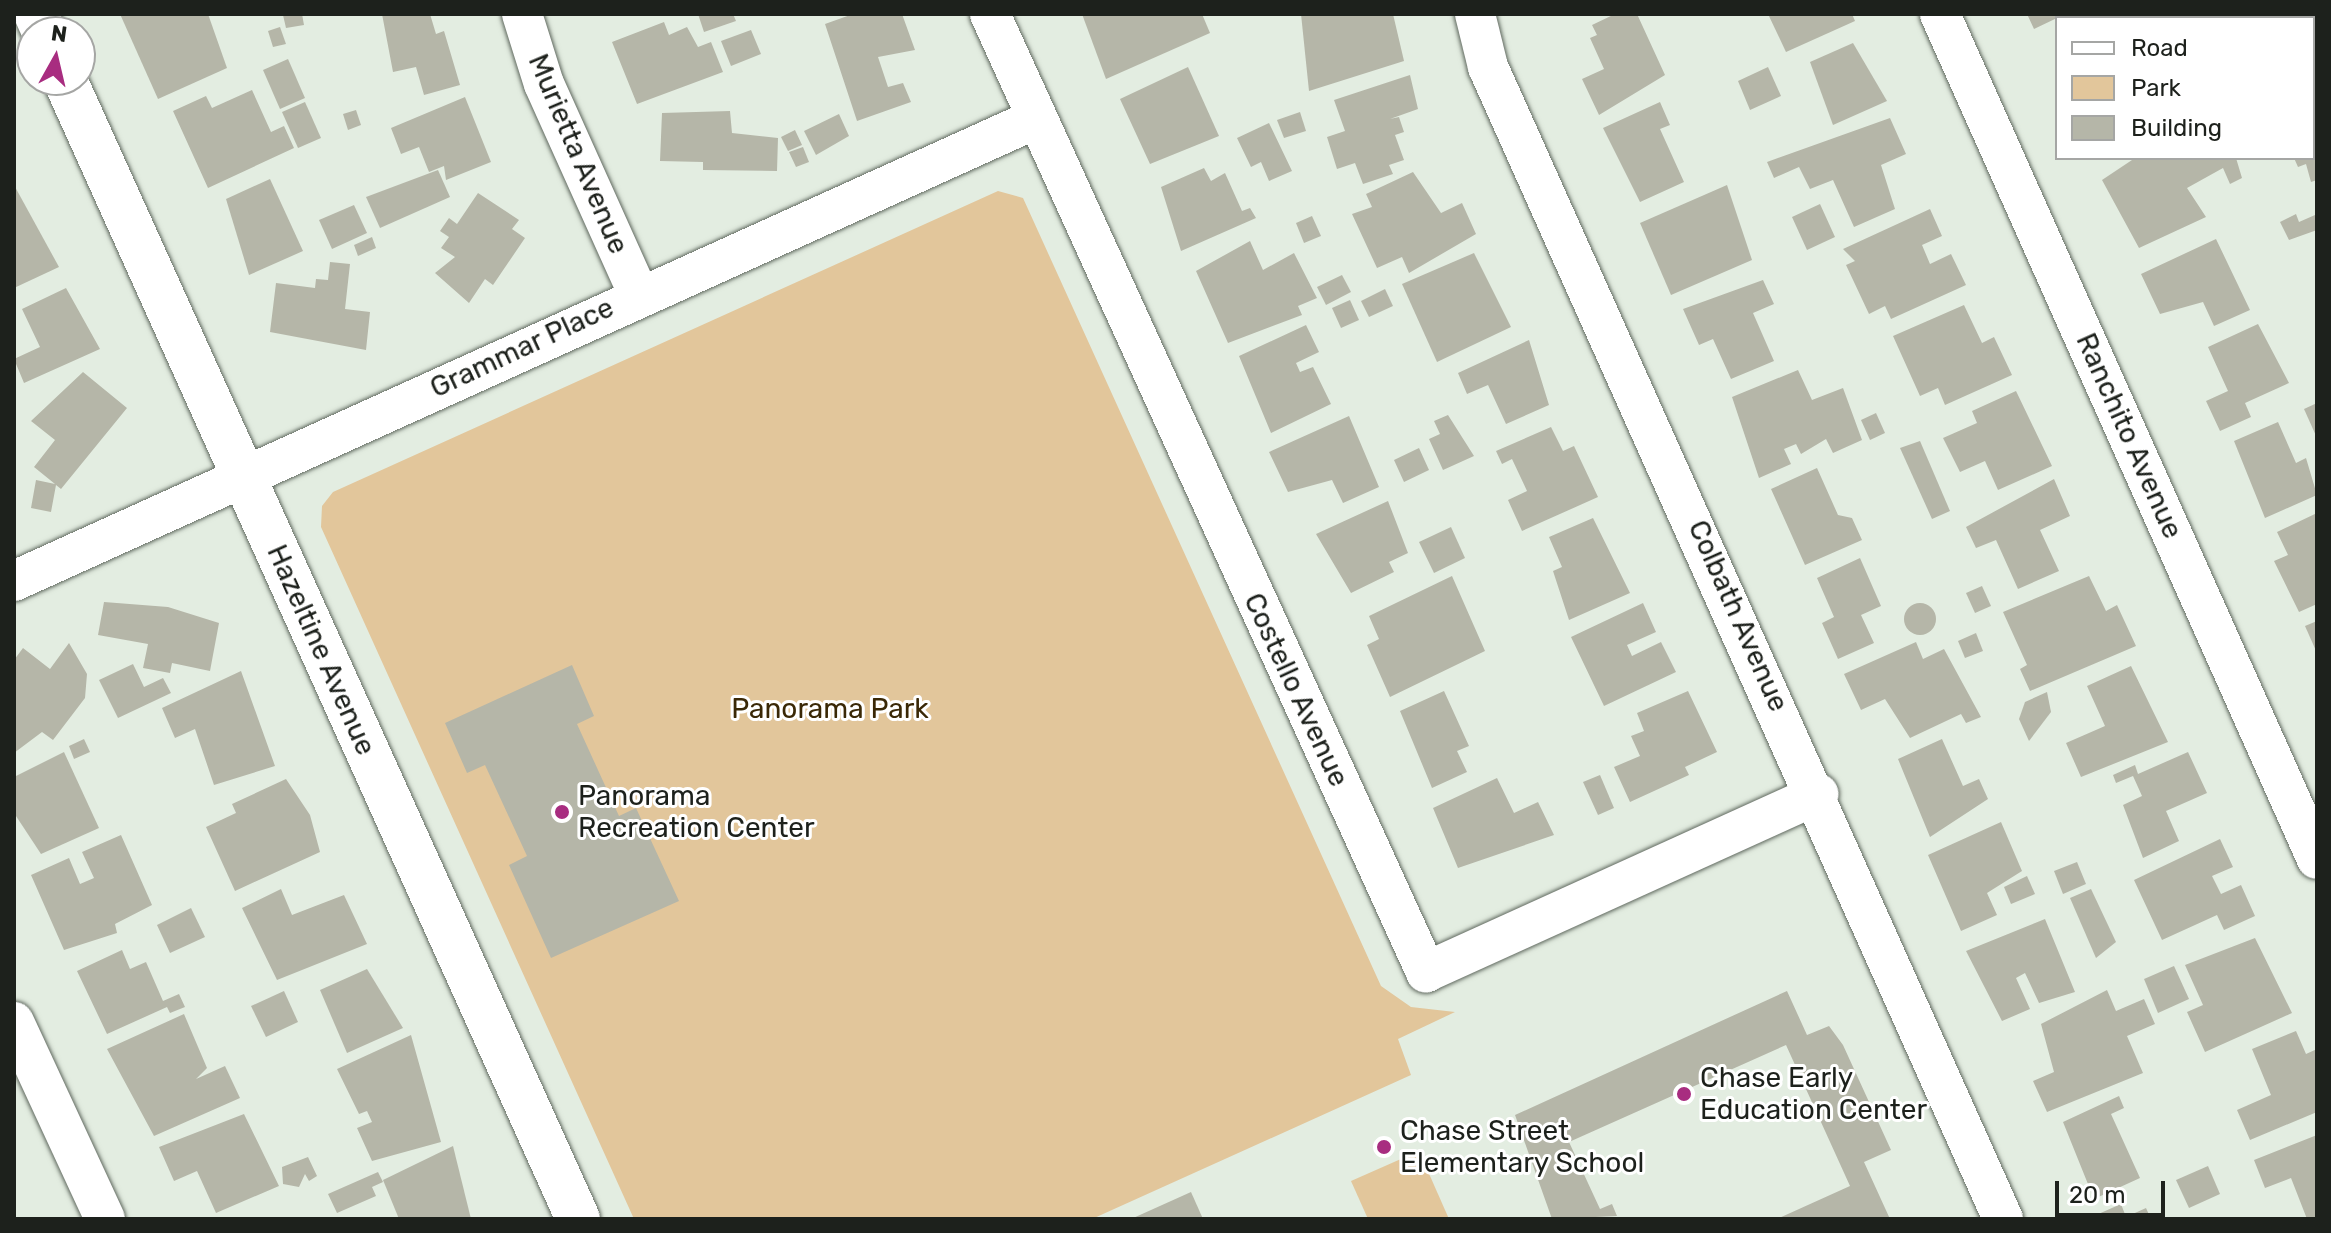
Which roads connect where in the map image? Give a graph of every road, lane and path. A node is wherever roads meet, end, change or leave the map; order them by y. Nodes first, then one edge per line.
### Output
1 (522, 14) edge
2 (990, 14) edge
3 (1475, 14) edge
4 (1940, 14) edge
5 (72, 96) edge
6 (1033, 120) junction
7 (638, 293) junction
8 (244, 480) junction
9 (14, 581) edge
10 (1818, 794) junction
11 (2317, 859) edge
12 (14, 1022) edge
13 (105, 1219) edge
14 (578, 1219) edge
15 (2003, 1219) edge

1 - 7 street, Murietta Avenue
2 - 6 street, Costello Avenue
3 - 10 street, Colbath Avenue
4 - 11 street, Ranchito Avenue
5 - 8 street, Hazeltine Avenue
6 - 7 street, Grammar Place
6 - 10 street, Costello Avenue
7 - 8 street, Grammar Place
8 - 9 street, Grammar Place
8 - 14 street, Hazeltine Avenue
10 - 15 street, Colbath Avenue
12 - 13 street

